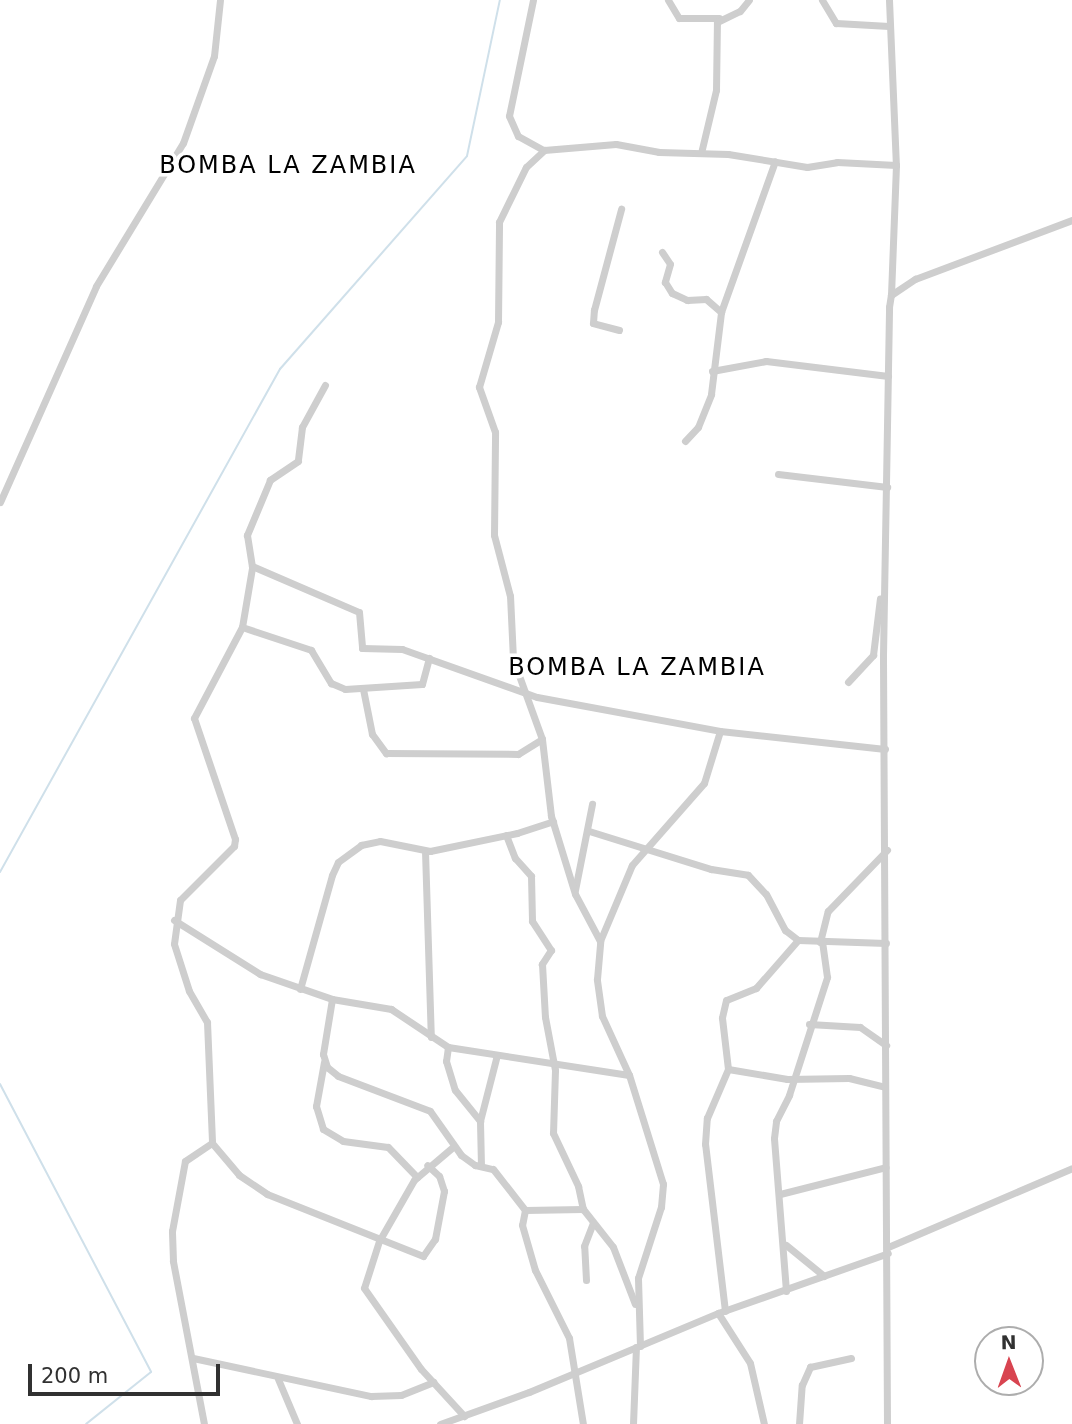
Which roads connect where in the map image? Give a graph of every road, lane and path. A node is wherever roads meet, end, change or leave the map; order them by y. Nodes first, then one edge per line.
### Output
1 (220, 0) edge
2 (533, 0) edge
3 (668, 0) edge
4 (750, 0) edge
5 (822, 0) edge
6 (889, 0) edge
7 (719, 18) junction
8 (890, 26) junction
9 (544, 150) junction
10 (701, 153) junction
11 (775, 161) junction
12 (896, 165) junction
13 (621, 209) dead end
14 (1072, 219) edge
15 (662, 252) dead end
16 (891, 295) junction
17 (720, 312) junction
18 (619, 330) dead end
19 (712, 371) junction
20 (888, 376) junction
21 (325, 385) dead end
22 (685, 441) dead end
23 (778, 474) dead end
24 (887, 487) junction
25 (0, 502) edge
26 (252, 566) junction
27 (881, 594) dead end
28 (242, 626) junction
29 (429, 658) junction
30 (848, 682) dead end
31 (363, 689) junction
32 (524, 691) junction
33 (720, 731) junction
34 (542, 739) junction
35 (885, 749) junction
36 (592, 804) dead end
37 (553, 821) junction
38 (589, 831) junction
39 (506, 835) junction
40 (649, 847) junction
41 (887, 850) junction
42 (425, 851) junction
43 (575, 894) junction
44 (174, 920) junction
45 (798, 940) junction
46 (600, 941) junction
47 (821, 942) junction
48 (886, 943) junction
49 (299, 989) junction
50 (332, 999) junction
51 (809, 1024) junction
52 (431, 1037) junction
53 (886, 1045) junction
54 (448, 1046) junction
55 (497, 1055) junction
56 (324, 1062) junction
57 (553, 1063) junction
58 (728, 1069) junction
59 (629, 1074) junction
60 (795, 1079) junction
61 (884, 1087) junction
62 (480, 1121) junction
63 (212, 1143) junction
64 (454, 1146) junction
65 (427, 1166) junction
66 (481, 1166) junction
67 (886, 1167) junction
68 (1072, 1168) edge
69 (417, 1177) junction
70 (780, 1194) junction
71 (583, 1209) junction
72 (525, 1210) junction
73 (593, 1223) junction
74 (379, 1241) junction
75 (785, 1245) junction
76 (888, 1250) junction
77 (824, 1276) junction
78 (586, 1280) dead end
79 (786, 1291) junction
80 (635, 1305) junction
81 (722, 1312) junction
82 (638, 1347) junction
83 (193, 1358) junction
84 (851, 1358) dead end
85 (578, 1372) junction
86 (278, 1379) junction
87 (433, 1382) junction
88 (462, 1419) edge
89 (204, 1424) edge
90 (297, 1424) edge
91 (440, 1424) edge
92 (583, 1424) edge
93 (633, 1424) edge
94 (764, 1424) edge
95 (799, 1424) edge
96 (887, 1424) edge

1 - 25 street
2 - 9 street
3 - 7 street
4 - 7 street
5 - 8 street
6 - 8 street
7 - 10 street
8 - 12 street
9 - 10 street
9 - 32 street
10 - 11 street
11 - 12 street
11 - 17 street
12 - 16 street
13 - 18 street
14 - 16 street
15 - 17 street
16 - 20 street
17 - 19 street
19 - 20 street
19 - 22 street
20 - 24 street
21 - 26 street
23 - 24 street
24 - 35 street
26 - 28 street
26 - 29 street
27 - 30 street
28 - 31 street
28 - 44 street
29 - 31 street
29 - 32 street
31 - 34 street
32 - 33 street
32 - 34 street
33 - 35 street
33 - 40 street
34 - 37 street
35 - 41 street
36 - 38 street
37 - 39 street
37 - 43 street
38 - 40 street
38 - 43 street
39 - 42 street
39 - 57 street
40 - 45 street
40 - 46 street
41 - 47 street
41 - 48 street
42 - 49 street
42 - 52 street
43 - 46 street
44 - 49 street
44 - 63 street
45 - 47 street
45 - 58 street
46 - 59 street
47 - 48 street
47 - 51 street
48 - 53 street
49 - 50 street
50 - 52 street
50 - 56 street
51 - 53 street
51 - 60 street
52 - 54 street
53 - 61 street
54 - 55 street
54 - 62 street
55 - 57 street
55 - 62 street
56 - 64 street
56 - 69 street
57 - 59 street
57 - 71 street
58 - 60 street
58 - 81 street
59 - 80 street
60 - 61 street
60 - 70 street
61 - 67 street
62 - 66 street
63 - 74 street
63 - 83 street
64 - 65 street
64 - 66 street
65 - 69 street
65 - 74 street
66 - 72 street
67 - 70 street
67 - 76 street
68 - 76 street
69 - 74 street
70 - 75 street
71 - 72 street
71 - 73 street
72 - 85 street
73 - 78 street
73 - 80 street
74 - 87 street
75 - 77 street
75 - 79 street
76 - 77 street
76 - 96 street
77 - 79 street
79 - 81 street
80 - 82 street
81 - 82 street
81 - 94 street
82 - 85 street
82 - 93 street
83 - 86 street
83 - 89 street
84 - 95 street
85 - 88 street
85 - 92 street
86 - 87 street
86 - 90 street
87 - 88 street
88 - 91 street

